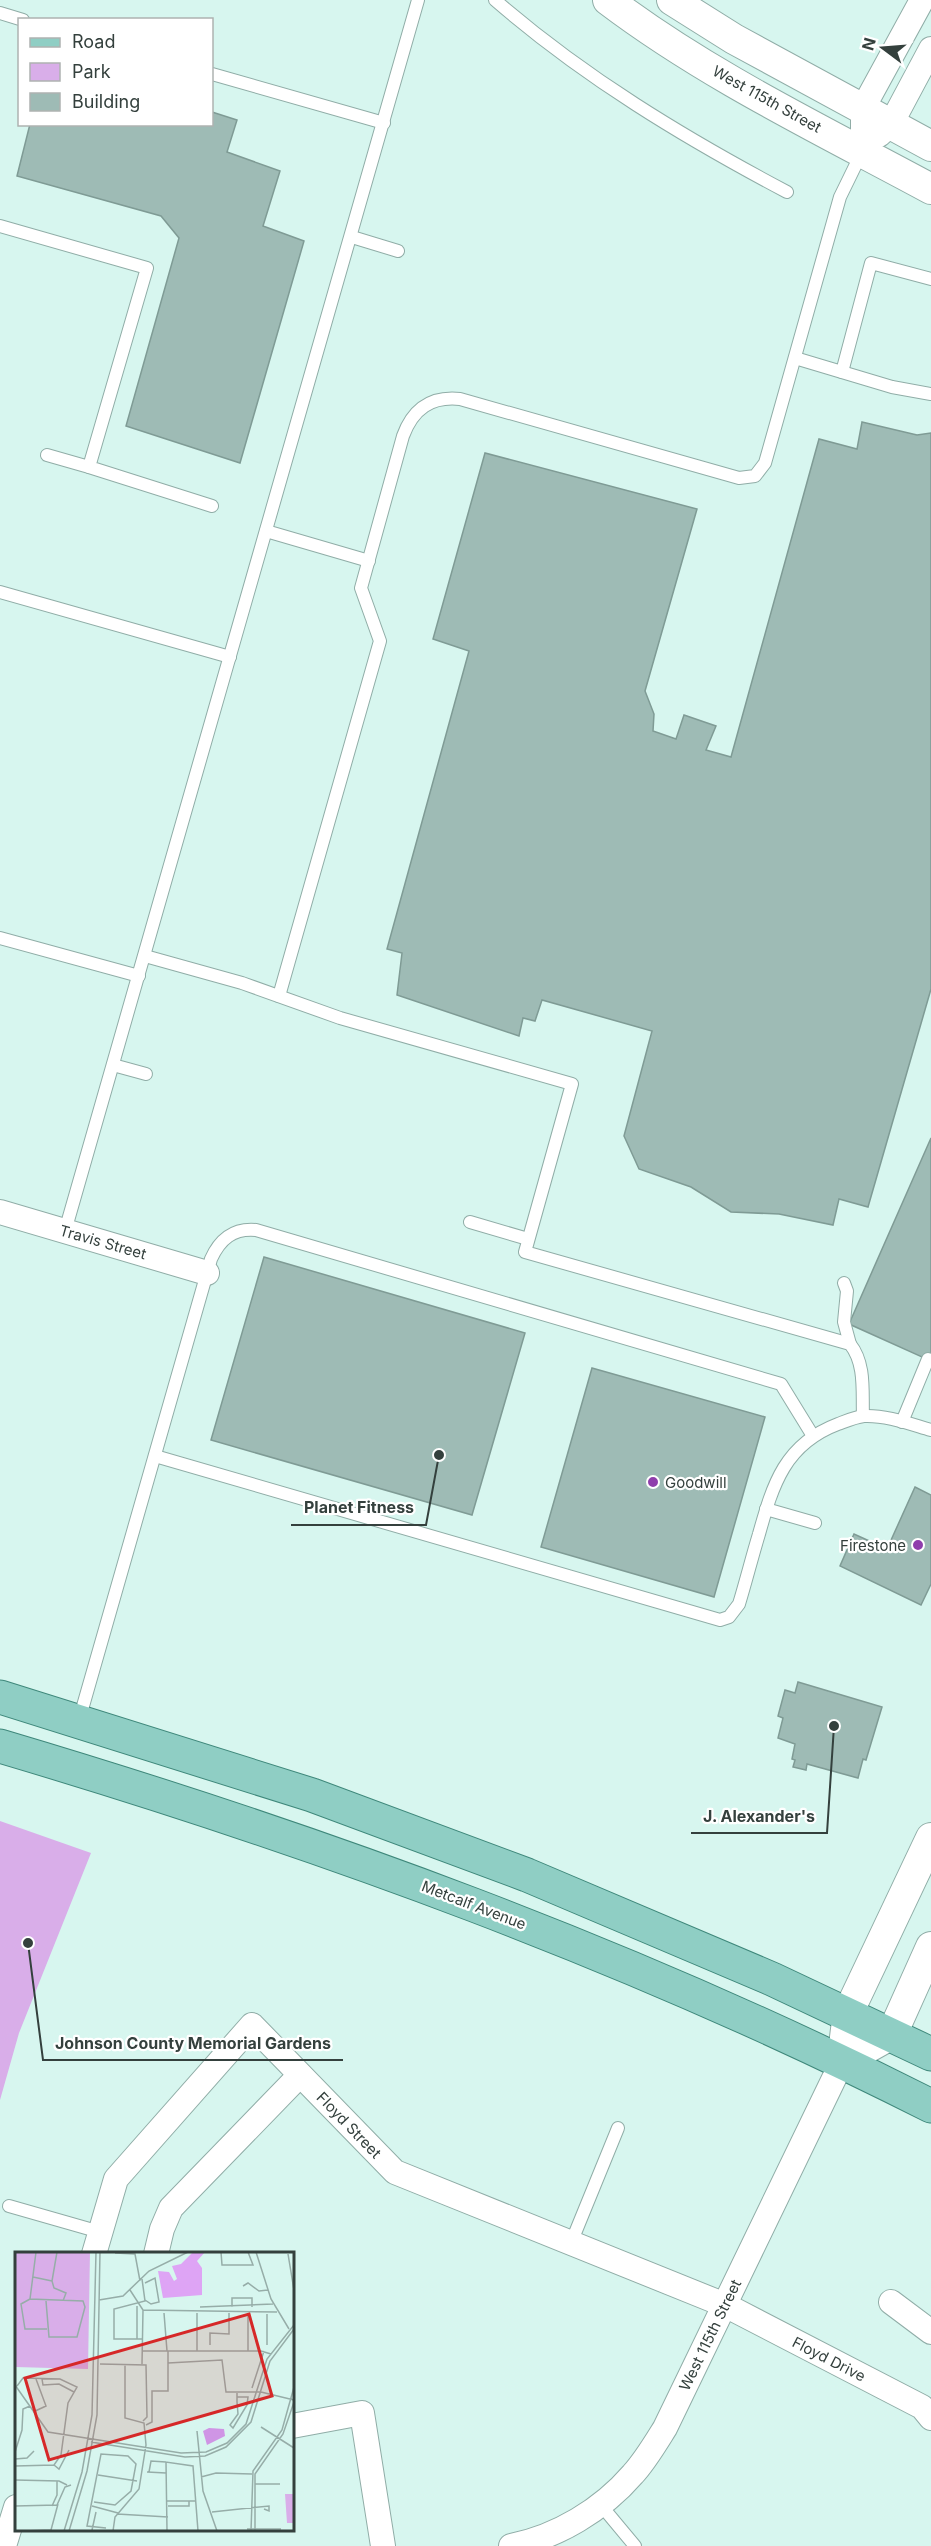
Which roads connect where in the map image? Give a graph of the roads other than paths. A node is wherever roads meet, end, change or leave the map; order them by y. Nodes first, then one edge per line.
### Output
1 (418, 0) edge
2 (495, 0) edge
3 (608, 0) edge
4 (672, 0) edge
5 (922, 0) edge
6 (0, 13) edge
7 (18, 18) edge
8 (931, 49) edge
9 (213, 74) edge
10 (863, 108) junction
11 (384, 123) junction
12 (891, 124) junction
13 (931, 146) edge
14 (863, 151) junction
15 (931, 189) edge
16 (787, 192) dead end
17 (0, 226) edge
18 (352, 237) junction
19 (398, 251) dead end
20 (931, 279) edge
21 (795, 358) junction
22 (842, 372) junction
23 (931, 394) edge
24 (47, 455) dead end
25 (89, 467) junction
26 (212, 506) dead end
27 (267, 531) junction
28 (369, 561) junction
29 (0, 592) edge
30 (230, 657) junction
31 (0, 938) edge
32 (145, 956) junction
33 (139, 976) junction
34 (279, 996) junction
35 (113, 1065) junction
36 (146, 1074) dead end
37 (0, 1212) edge
38 (470, 1222) dead end
39 (65, 1231) junction
40 (528, 1239) junction
41 (207, 1273) junction
42 (843, 1283) dead end
43 (850, 1344) junction
44 (928, 1359) dead end
45 (863, 1416) junction
46 (902, 1422) junction
47 (931, 1430) edge
48 (813, 1436) junction
49 (155, 1456) junction
50 (766, 1509) junction
51 (814, 1523) dead end
52 (0, 1698) edge
53 (78, 1721) junction
54 (0, 1746) edge
55 (931, 1838) edge
56 (931, 1947) edge
57 (848, 2013) junction
58 (892, 2034) junction
59 (931, 2054) edge
60 (842, 2062) junction
61 (300, 2075) junction
62 (931, 2106) edge
63 (618, 2128) dead end
64 (9, 2206) dead end
65 (97, 2243) edge
66 (571, 2243) junction
67 (156, 2252) edge
68 (891, 2302) dead end
69 (725, 2305) junction
70 (931, 2332) edge
71 (931, 2418) edge
72 (294, 2426) edge
73 (600, 2504) junction
74 (15, 2510) edge
75 (4, 2546) edge
76 (382, 2546) edge
77 (511, 2546) edge
78 (635, 2546) edge

1 - 11 lane
2 - 16 lane
3 - 14 street, West 115th Street
4 - 10 street
5 - 10 street
6 - 7 lane
8 - 12 street
9 - 11 lane
10 - 12 street
10 - 14 street
11 - 18 lane
12 - 13 street
12 - 14 street
14 - 15 street, West 115th Street
14 - 21 lane
17 - 25 lane
18 - 19 lane
18 - 27 lane
20 - 22 lane
21 - 22 lane
21 - 28 lane
22 - 23 lane
24 - 25 lane
25 - 26 lane
27 - 28 lane
27 - 30 lane
28 - 34 lane
29 - 30 lane
30 - 32 lane
31 - 33 lane
32 - 33 lane
32 - 34 lane
33 - 35 lane
34 - 40 lane
35 - 36 lane
35 - 39 lane
37 - 39 street, Travis Street
38 - 40 lane
39 - 41 street, Travis Street
40 - 43 lane
41 - 48 lane
41 - 49 lane
42 - 43 lane
43 - 45 lane
44 - 46 lane
45 - 46 lane
45 - 48 lane
46 - 47 lane
48 - 50 lane
49 - 50 lane
49 - 53 lane
50 - 51 lane
52 - 53 main road
53 - 57 main road
54 - 60 main road, Metcalf Avenue
55 - 57 street, West 115th Street
56 - 58 street
57 - 58 main road
57 - 60 street, West 115th Street
58 - 59 main road
58 - 60 street
60 - 62 main road, Metcalf Avenue
60 - 69 street, West 115th Street
61 - 65 street, Floyd Street
61 - 66 street, Floyd Street
61 - 67 street
63 - 66 lane
64 - 65 lane
66 - 69 street, Floyd Street
68 - 70 street
69 - 71 street, Floyd Drive
69 - 73 street, West 115th Street
72 - 76 street
73 - 77 street, West 115th Street
73 - 78 lane
74 - 75 street

